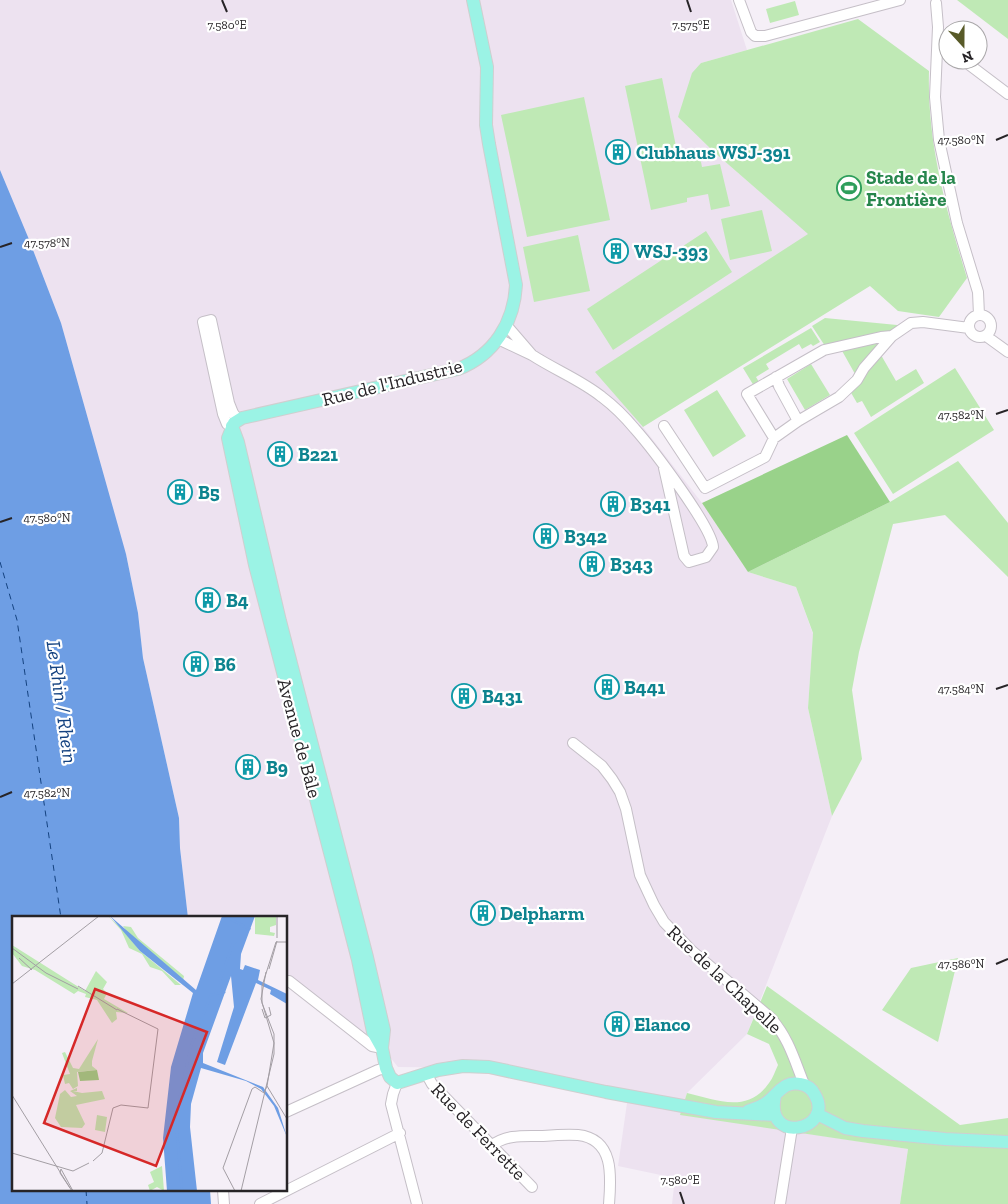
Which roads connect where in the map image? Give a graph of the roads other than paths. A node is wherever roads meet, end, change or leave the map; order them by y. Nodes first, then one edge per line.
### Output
1 (473, 0) edge
2 (739, 0) edge
3 (900, 0) edge
4 (934, 1) edge
5 (937, 43) joint
6 (976, 70) edge
7 (1008, 94) edge
8 (979, 315) junction
9 (507, 326) junction
10 (969, 328) junction
11 (892, 336) junction
12 (986, 336) junction
13 (498, 339) junction
14 (1008, 352) edge
15 (532, 355) junction
16 (776, 377) junction
17 (798, 421) junction
18 (237, 422) junction
19 (664, 426) dead end
20 (774, 438) junction
21 (664, 468) junction
22 (573, 743) dead end
23 (288, 981) edge
24 (382, 1048) junction
25 (795, 1061) junction
26 (386, 1068) junction
27 (426, 1075) junction
28 (397, 1083) junction
29 (790, 1084) junction
30 (804, 1084) junction
31 (775, 1096) junction
32 (288, 1111) edge
33 (741, 1113) junction
34 (817, 1114) junction
35 (775, 1115) junction
36 (792, 1128) junction
37 (400, 1133) junction
38 (1008, 1142) edge
39 (491, 1146) junction
40 (532, 1187) dead end
41 (288, 1190) edge
42 (284, 1192) edge
43 (260, 1204) edge
44 (417, 1204) edge
45 (609, 1204) edge
46 (780, 1204) edge

1 - 9 main road, Rue de l'Industrie
2 - 3 street
4 - 5 street
5 - 8 street
6 - 7 street
8 - 10 street
8 - 12 street
9 - 13 main road, Rue de l'Industrie
9 - 15 street
10 - 11 street
10 - 12 street
11 - 16 street
11 - 17 street
12 - 14 street
13 - 15 street
13 - 18 main road, Rue de l'Industrie
15 - 21 street
16 - 17 street
16 - 20 street
17 - 20 street
18 - 18 street, Avenue de Bâle
18 - 24 main road, Avenue de Bâle
19 - 20 street
21 - 21 street
22 - 25 street, Rue de la Chapelle
23 - 24 street
24 - 26 main road, Avenue de Bâle
25 - 29 street
25 - 30 street, Rue de la Chapelle
26 - 28 main road, Avenue de Bâle
26 - 32 street
27 - 28 main road
27 - 33 main road
27 - 39 street, Rue de Ferrette
28 - 37 street
29 - 30 main road
29 - 31 main road
30 - 34 main road
31 - 33 main road
31 - 35 main road
33 - 35 main road
34 - 36 main road
34 - 38 main road
35 - 36 main road
36 - 46 street
37 - 41 street
37 - 44 street
39 - 40 street, Rue de Ferrette
39 - 45 street
42 - 43 street

